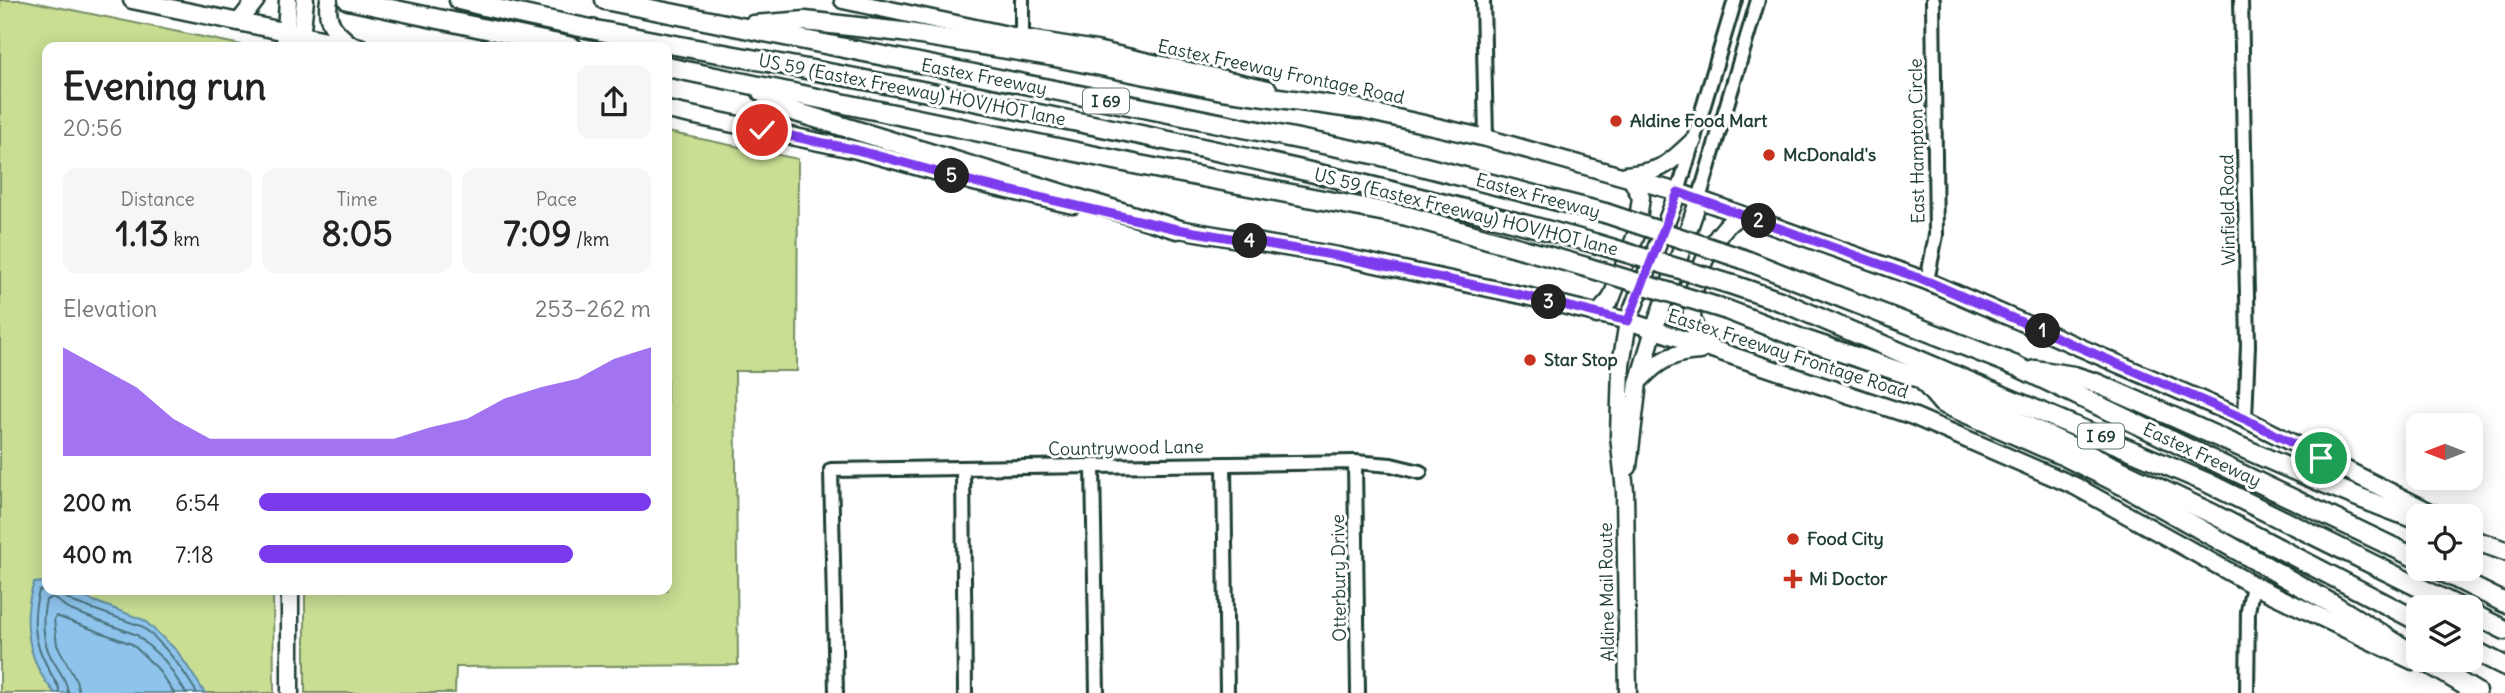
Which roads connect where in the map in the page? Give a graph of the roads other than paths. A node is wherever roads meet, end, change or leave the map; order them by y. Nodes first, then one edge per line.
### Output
1 (132, 0) edge
2 (256, 0) edge
3 (288, 0) edge
4 (305, 0) edge
5 (329, 0) edge
6 (459, 0) edge
7 (605, 0) edge
8 (843, 0) edge
9 (1022, 0) edge
10 (1483, 0) edge
11 (1735, 0) edge
12 (1758, 0) edge
13 (1933, 0) edge
14 (2241, 0) edge
15 (356, 2) edge
16 (239, 22) junction
17 (732, 27) junction
18 (1022, 37) junction
19 (293, 40) edge
20 (314, 42) edge
21 (350, 42) edge
22 (548, 42) edge
23 (659, 42) edge
24 (672, 45) edge
25 (672, 69) edge
26 (753, 86) junction
27 (1707, 92) junction
28 (1729, 100) junction
29 (1358, 109) junction
30 (672, 111) edge
31 (1486, 138) junction
32 (1693, 141) junction
33 (1626, 178) junction
34 (1678, 192) junction
35 (1699, 200) junction
36 (1740, 216) junction
37 (1177, 229) junction
38 (1927, 281) junction
39 (1597, 315) junction
40 (1628, 321) junction
41 (1654, 330) junction
42 (1713, 351) junction
43 (2016, 366) junction
44 (1922, 379) junction
45 (1638, 383) junction
46 (2245, 419) junction
47 (1355, 463) junction
48 (1224, 464) junction
49 (1093, 467) junction
50 (963, 469) junction
51 (1420, 472) dead end
52 (1625, 491) junction
53 (2414, 504) edge
54 (2406, 516) edge
55 (2483, 538) edge
56 (2483, 543) edge
57 (2505, 550) edge
58 (2406, 553) edge
59 (2461, 581) edge
60 (2253, 585) junction
61 (289, 595) edge
62 (2435, 595) edge
63 (2505, 603) edge
64 (2406, 615) edge
65 (2483, 619) edge
66 (2505, 630) edge
67 (2406, 650) edge
68 (2483, 655) edge
69 (2505, 666) edge
70 (2443, 672) edge
71 (2477, 692) edge
72 (290, 693) edge
73 (836, 693) edge
74 (965, 693) edge
75 (1097, 693) edge
76 (1227, 693) edge
77 (1358, 693) edge
78 (1628, 693) edge
79 (2247, 693) edge

1 - 16 main road
2 - 16 main road
3 - 19 main road
4 - 19 main road
5 - 21 main road
6 - 23 highway, US 59 (Eastex Freeway) HOV/HOT lane / I 69, bridge
7 - 17 highway, Eastex Freeway / I 69
8 - 18 main road, Eastex Freeway Frontage Road
9 - 18 street
10 - 31 street
11 - 27 street
12 - 28 street
13 - 38 street, East Hampton Circle
14 - 46 street, Winfield Road
15 - 22 highway
16 - 19 main road
17 - 29 highway
17 - 43 highway, Eastex Freeway / I 69, bridge
18 - 29 main road, Eastex Freeway Frontage Road
19 - 20 main road
24 - 62 highway, US 59 (Eastex Freeway) HOV/HOT lane / I 69, bridge
25 - 26 highway, I 69
26 - 37 highway
26 - 44 highway, I 69, bridge
27 - 28 street
27 - 32 street
28 - 35 street
29 - 31 main road, Eastex Freeway Frontage Road
30 - 37 main road, Eastex Freeway Frontage Road
31 - 33 main road, Eastex Freeway Frontage Road
32 - 33 main road
32 - 34 street
33 - 34 main road, Eastex Freeway Frontage Road
33 - 39 main road
34 - 35 main road, Eastex Freeway Frontage Road
34 - 40 main road, Aldine Mail Route
35 - 36 main road, Eastex Freeway Frontage Road
35 - 41 main road, Aldine Mail Route
36 - 38 main road, Eastex Freeway Frontage Road
36 - 42 main road
37 - 39 main road, Eastex Freeway Frontage Road
38 - 46 main road, Eastex Freeway Frontage Road
39 - 40 main road, Eastex Freeway Frontage Road
40 - 41 main road, Eastex Freeway Frontage Road
40 - 52 main road, Aldine Mail Route
41 - 42 main road, Eastex Freeway Frontage Road
41 - 45 main road, Aldine Mail Route
42 - 45 main road
42 - 60 main road, Eastex Freeway Frontage Road
43 - 54 highway
43 - 58 highway, Eastex Freeway / I 69
44 - 64 highway, I 69
44 - 67 highway
45 - 52 main road, Aldine Mail Route
46 - 53 main road, Eastex Freeway Frontage Road
47 - 48 street, Countrywood Lane
47 - 51 street, Countrywood Lane
47 - 77 street, Otterbury Drive
48 - 49 street, Countrywood Lane
48 - 76 street
49 - 50 street, Countrywood Lane
49 - 75 street
50 - 73 street, Countrywood Lane
50 - 74 street
52 - 78 main road, Aldine Mail Route
55 - 57 main road
56 - 57 highway
59 - 63 highway
60 - 71 main road, Eastex Freeway Frontage Road
60 - 79 street
61 - 72 main road
65 - 66 highway
68 - 69 highway
70 - 71 highway

